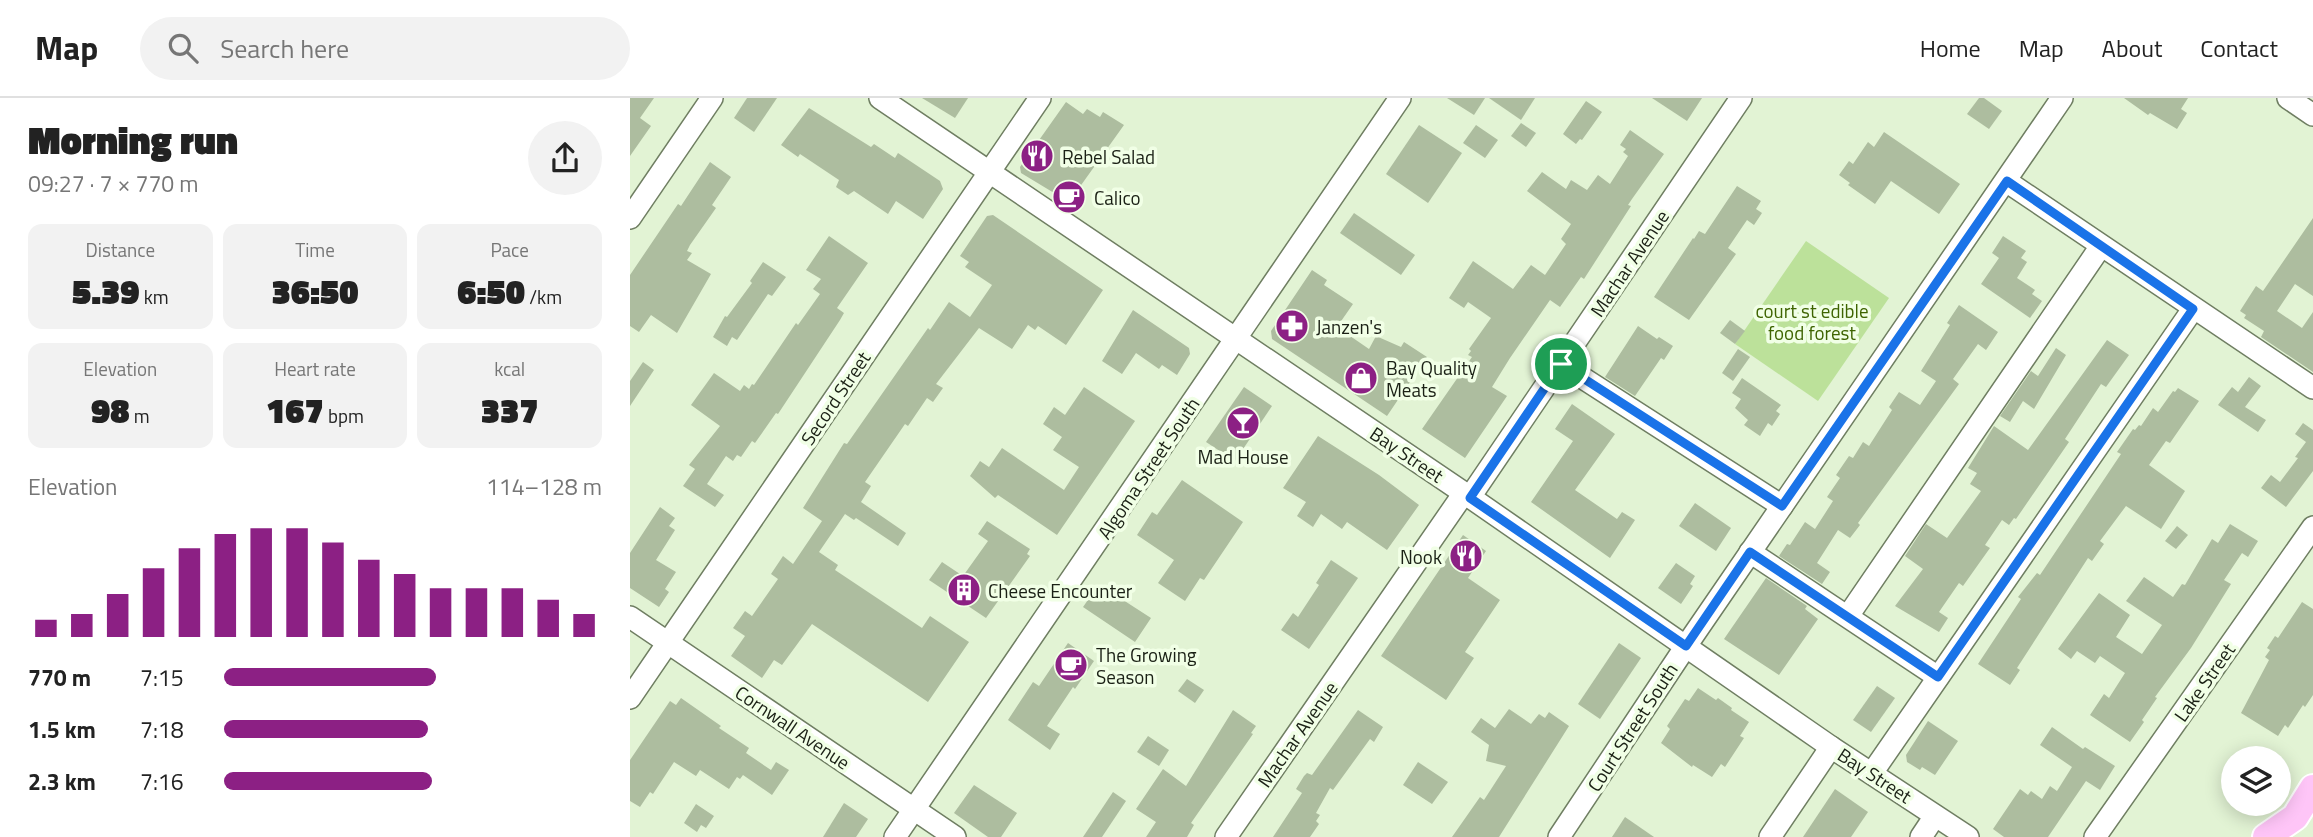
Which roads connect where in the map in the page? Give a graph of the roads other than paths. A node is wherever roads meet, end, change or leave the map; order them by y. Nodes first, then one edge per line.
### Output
1 (712, 98) edge
2 (880, 98) edge
3 (1040, 98) edge
4 (1400, 98) edge
5 (1741, 98) edge
6 (2062, 98) edge
7 (2288, 98) edge
8 (2313, 115) edge
9 (989, 172) junction
10 (2007, 181) junction
11 (630, 218) edge
12 (2101, 246) junction
13 (2193, 309) junction
14 (1236, 338) junction
15 (1561, 364) junction
16 (2313, 388) edge
17 (1467, 495) junction
18 (1782, 506) junction
19 (2313, 527) edge
20 (1750, 552) junction
21 (1848, 616) junction
22 (630, 617) edge
23 (668, 643) junction
24 (1686, 646) junction
25 (1938, 677) junction
26 (630, 698) edge
27 (1831, 747) junction
28 (1871, 773) junction
29 (2313, 788) edge
30 (914, 809) junction
31 (1935, 816) junction
32 (2304, 816) edge
33 (895, 837) edge
34 (955, 837) edge
35 (1226, 837) edge
36 (1559, 837) edge
37 (1770, 837) edge
38 (1921, 837) edge
39 (1968, 837) edge
40 (2095, 837) edge
41 (2266, 837) edge

1 - 11 street
2 - 9 street, Bay Street
3 - 9 street, Secord Street
4 - 14 street, Algoma Street South
5 - 15 street, Machar Avenue
6 - 10 street, Court Street South
7 - 8 street
9 - 14 street, Bay Street
9 - 23 street, Secord Street
10 - 12 street
10 - 18 street, Court Street South
12 - 13 street
12 - 21 street
13 - 16 street
13 - 25 street
14 - 17 street, Bay Street
14 - 30 street, Algoma Street South
15 - 17 street, Machar Avenue
15 - 18 street
17 - 24 street, Bay Street
17 - 35 street, Machar Avenue
18 - 20 street, Court Street South
19 - 40 street, Lake Street
20 - 21 street
20 - 24 street, Court Street South
21 - 25 street
22 - 23 street, Cornwall Avenue
23 - 26 street, Secord Street
23 - 30 street, Cornwall Avenue
24 - 27 street, Bay Street
24 - 36 street, Court Street South
25 - 28 street
27 - 28 street, Bay Street
27 - 37 street
28 - 31 street, Bay Street
29 - 32 main road
30 - 33 street, Algoma Street South
30 - 34 street, Cornwall Avenue
31 - 38 street
31 - 39 street, Bay Street
32 - 41 main road

